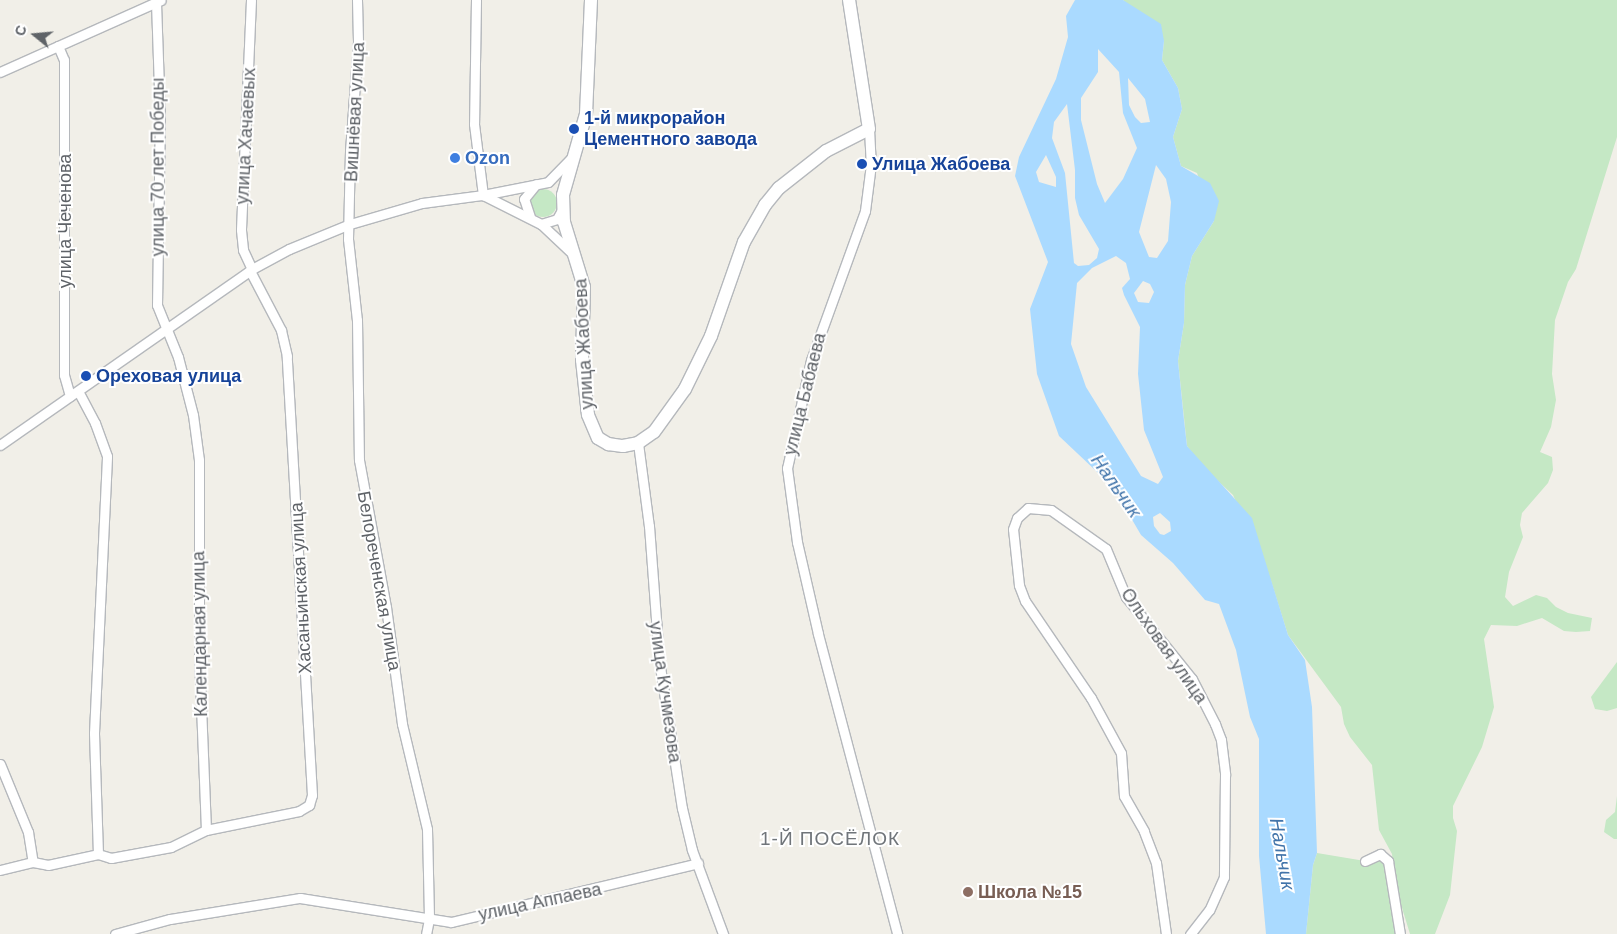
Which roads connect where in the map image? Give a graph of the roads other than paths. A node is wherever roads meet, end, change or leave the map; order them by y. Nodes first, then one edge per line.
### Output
1 (251, 0) edge
2 (357, 0) edge
3 (476, 0) edge
4 (591, 0) edge
5 (849, 0) edge
6 (159, 1) edge
7 (58, 46) junction
8 (0, 72) edge
9 (869, 129) junction
10 (576, 151) junction
11 (548, 182) junction
12 (536, 184) junction
13 (483, 195) junction
14 (563, 200) junction
15 (532, 220) junction
16 (350, 224) junction
17 (541, 224) junction
18 (573, 254) junction
19 (251, 270) junction
20 (168, 329) junction
21 (78, 391) junction
22 (70, 396) junction
23 (638, 443) junction
24 (0, 445) edge
25 (0, 764) edge
26 (206, 830) junction
27 (98, 854) junction
28 (1365, 861) dead end
29 (33, 862) junction
30 (698, 863) junction
31 (0, 870) edge
32 (429, 919) junction
33 (115, 934) edge
34 (426, 934) edge
35 (723, 934) edge
36 (897, 934) edge
37 (1166, 934) edge
38 (1190, 934) edge
39 (1400, 934) edge

1 - 19 street, улица Хачаевых
2 - 16 street, Вишнёвая улица
3 - 13 street
4 - 10 street
5 - 9 street, улица Бабаева
6 - 7 street
6 - 20 street, улица 70 лет Победы
7 - 8 street
7 - 22 street, улица Чеченова
9 - 23 street
9 - 36 street, улица Бабаева
10 - 11 street
10 - 14 street
11 - 12 street
11 - 14 street
12 - 13 street
12 - 15 street
13 - 15 street, улица Жабоева
13 - 16 street
14 - 17 street
14 - 18 street
15 - 17 street, улица Жабоева
16 - 19 street
16 - 32 street, Белореченская улица
17 - 18 street, улица Жабоева
18 - 23 street, улица Жабоева
19 - 20 street
19 - 26 street, Хасаньинская улица
20 - 21 street
20 - 26 street, Календарная улица
21 - 22 street
21 - 27 street
22 - 24 street
23 - 30 street, улица Кучмезова
25 - 29 street
26 - 27 street
27 - 29 street
28 - 39 street
29 - 31 street
30 - 32 street, улица Аппаева
30 - 35 street, улица Кучмезова
32 - 33 street, улица Аппаева
32 - 34 street, Белореченская улица
37 - 38 street, Ольховая улица

